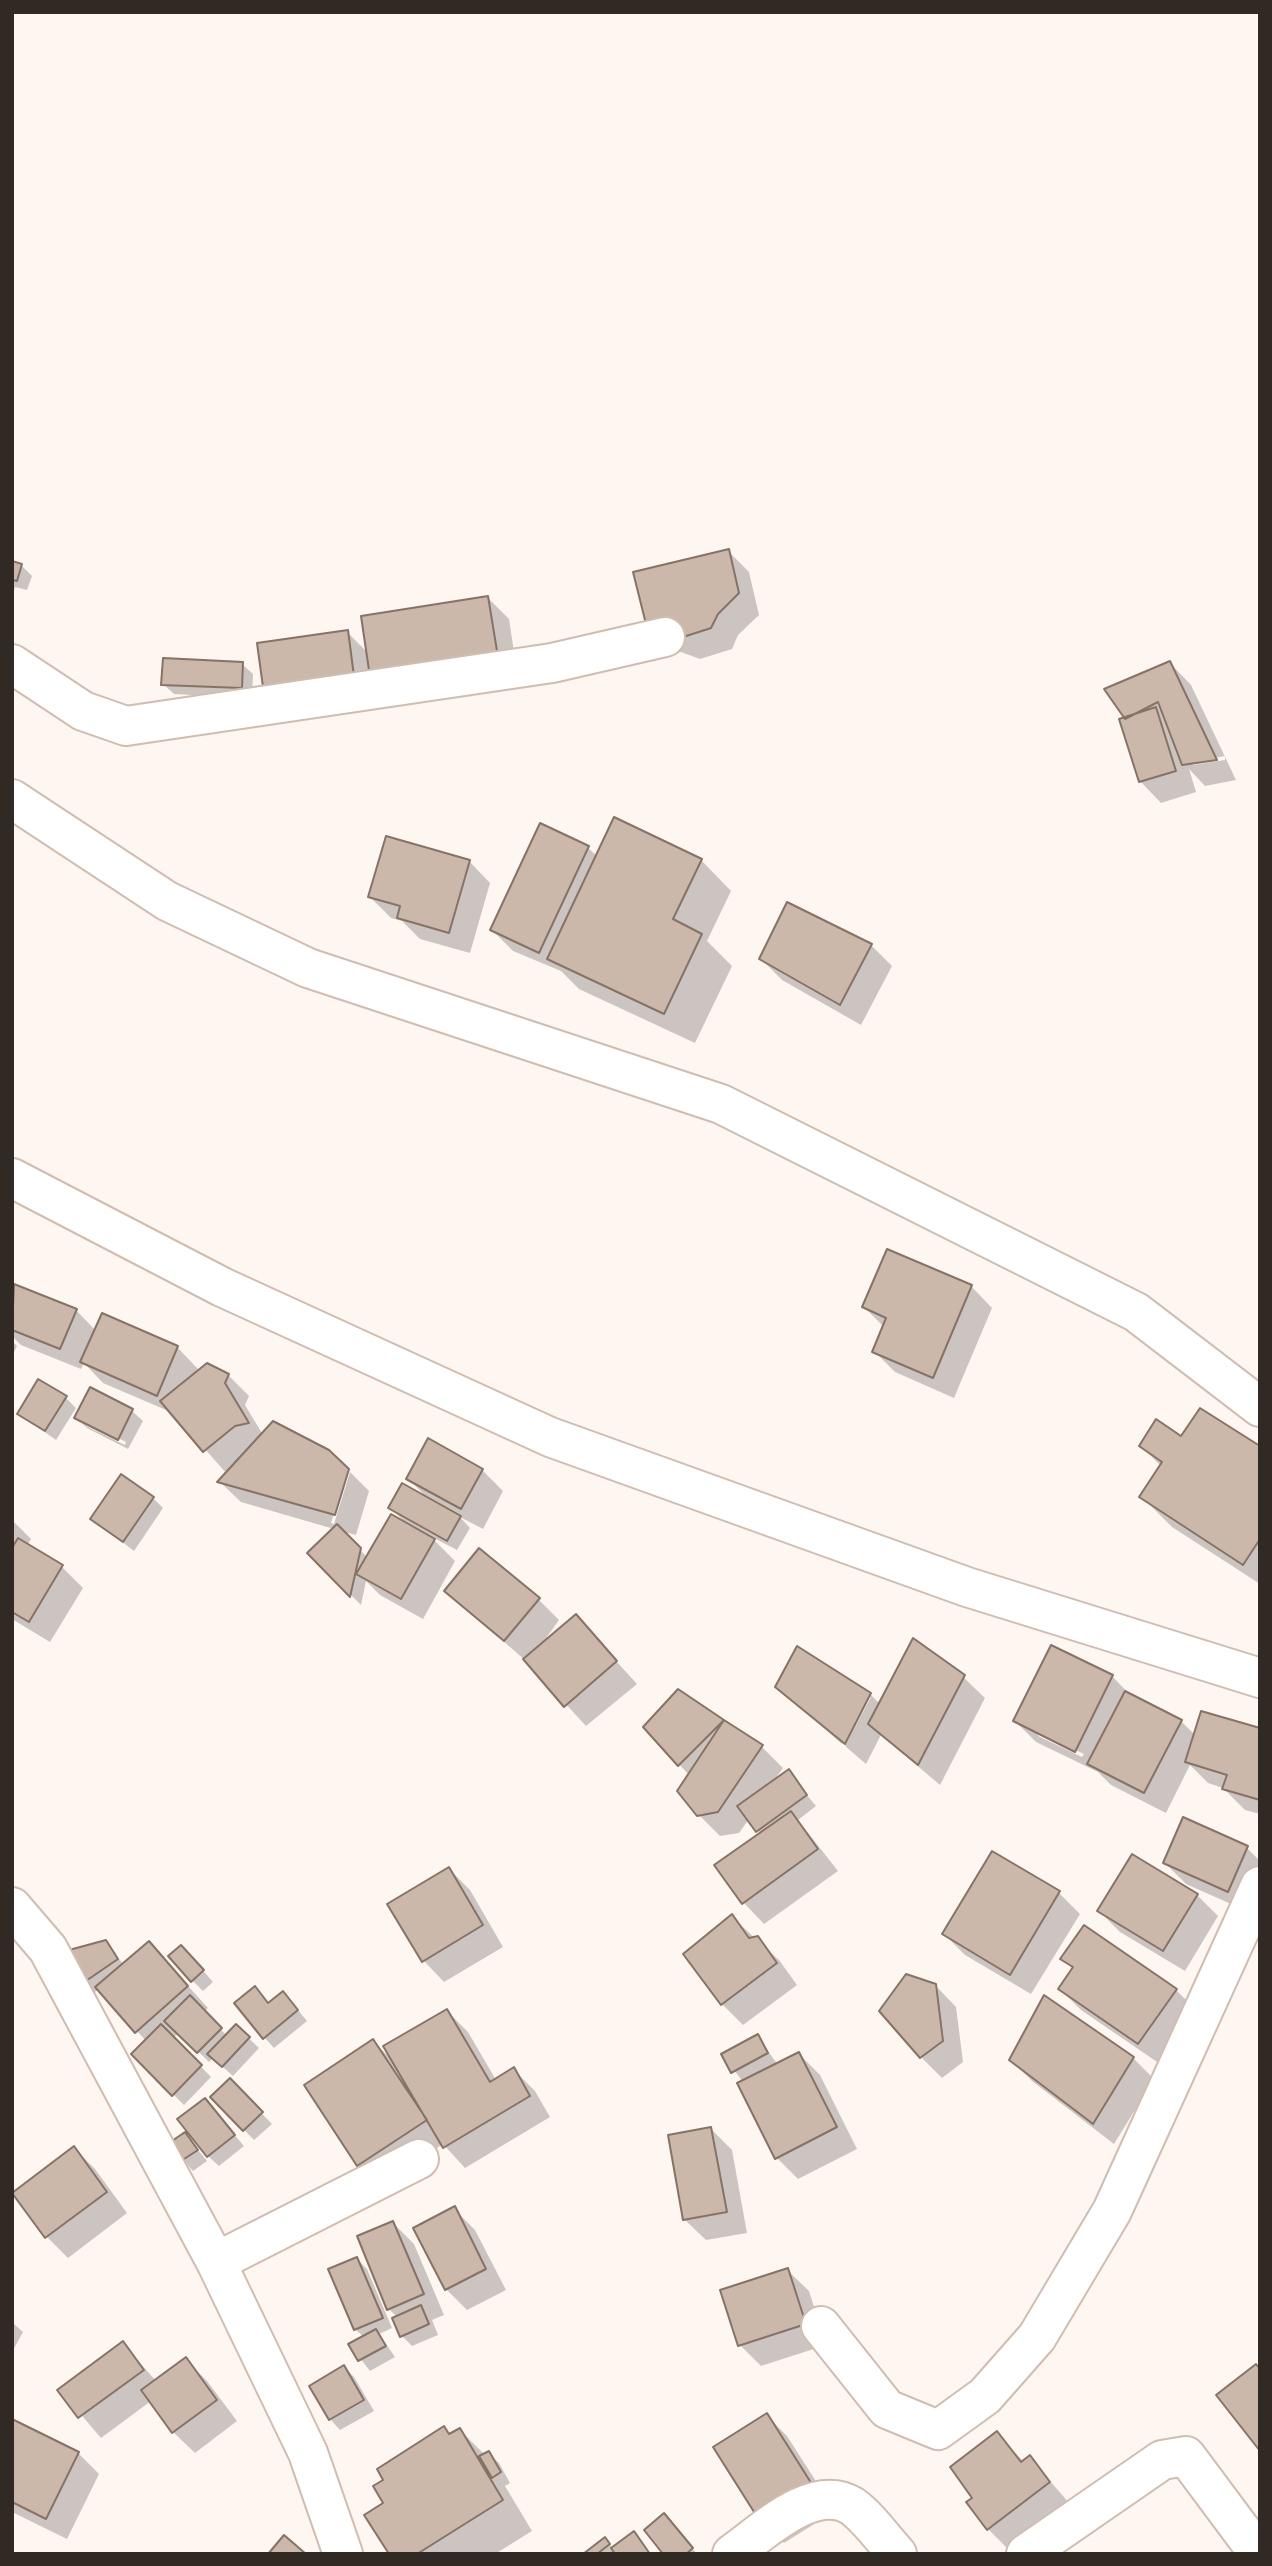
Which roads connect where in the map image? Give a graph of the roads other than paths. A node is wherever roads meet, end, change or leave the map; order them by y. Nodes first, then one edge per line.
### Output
1 (665, 637) dead end
2 (12, 664) edge
3 (12, 799) edge
4 (12, 1178) edge
5 (1260, 1407) edge
6 (1260, 1678) edge
7 (1260, 1886) edge
8 (12, 1907) edge
9 (419, 2159) dead end
10 (216, 2262) junction
11 (821, 2326) dead end
12 (343, 2554) edge
13 (732, 2554) edge
14 (897, 2554) edge
15 (1026, 2554) edge
16 (1259, 2554) edge

1 - 2 street
3 - 5 street
4 - 6 street
7 - 11 street
8 - 10 street
9 - 10 street
10 - 12 street
13 - 14 street
15 - 16 street

